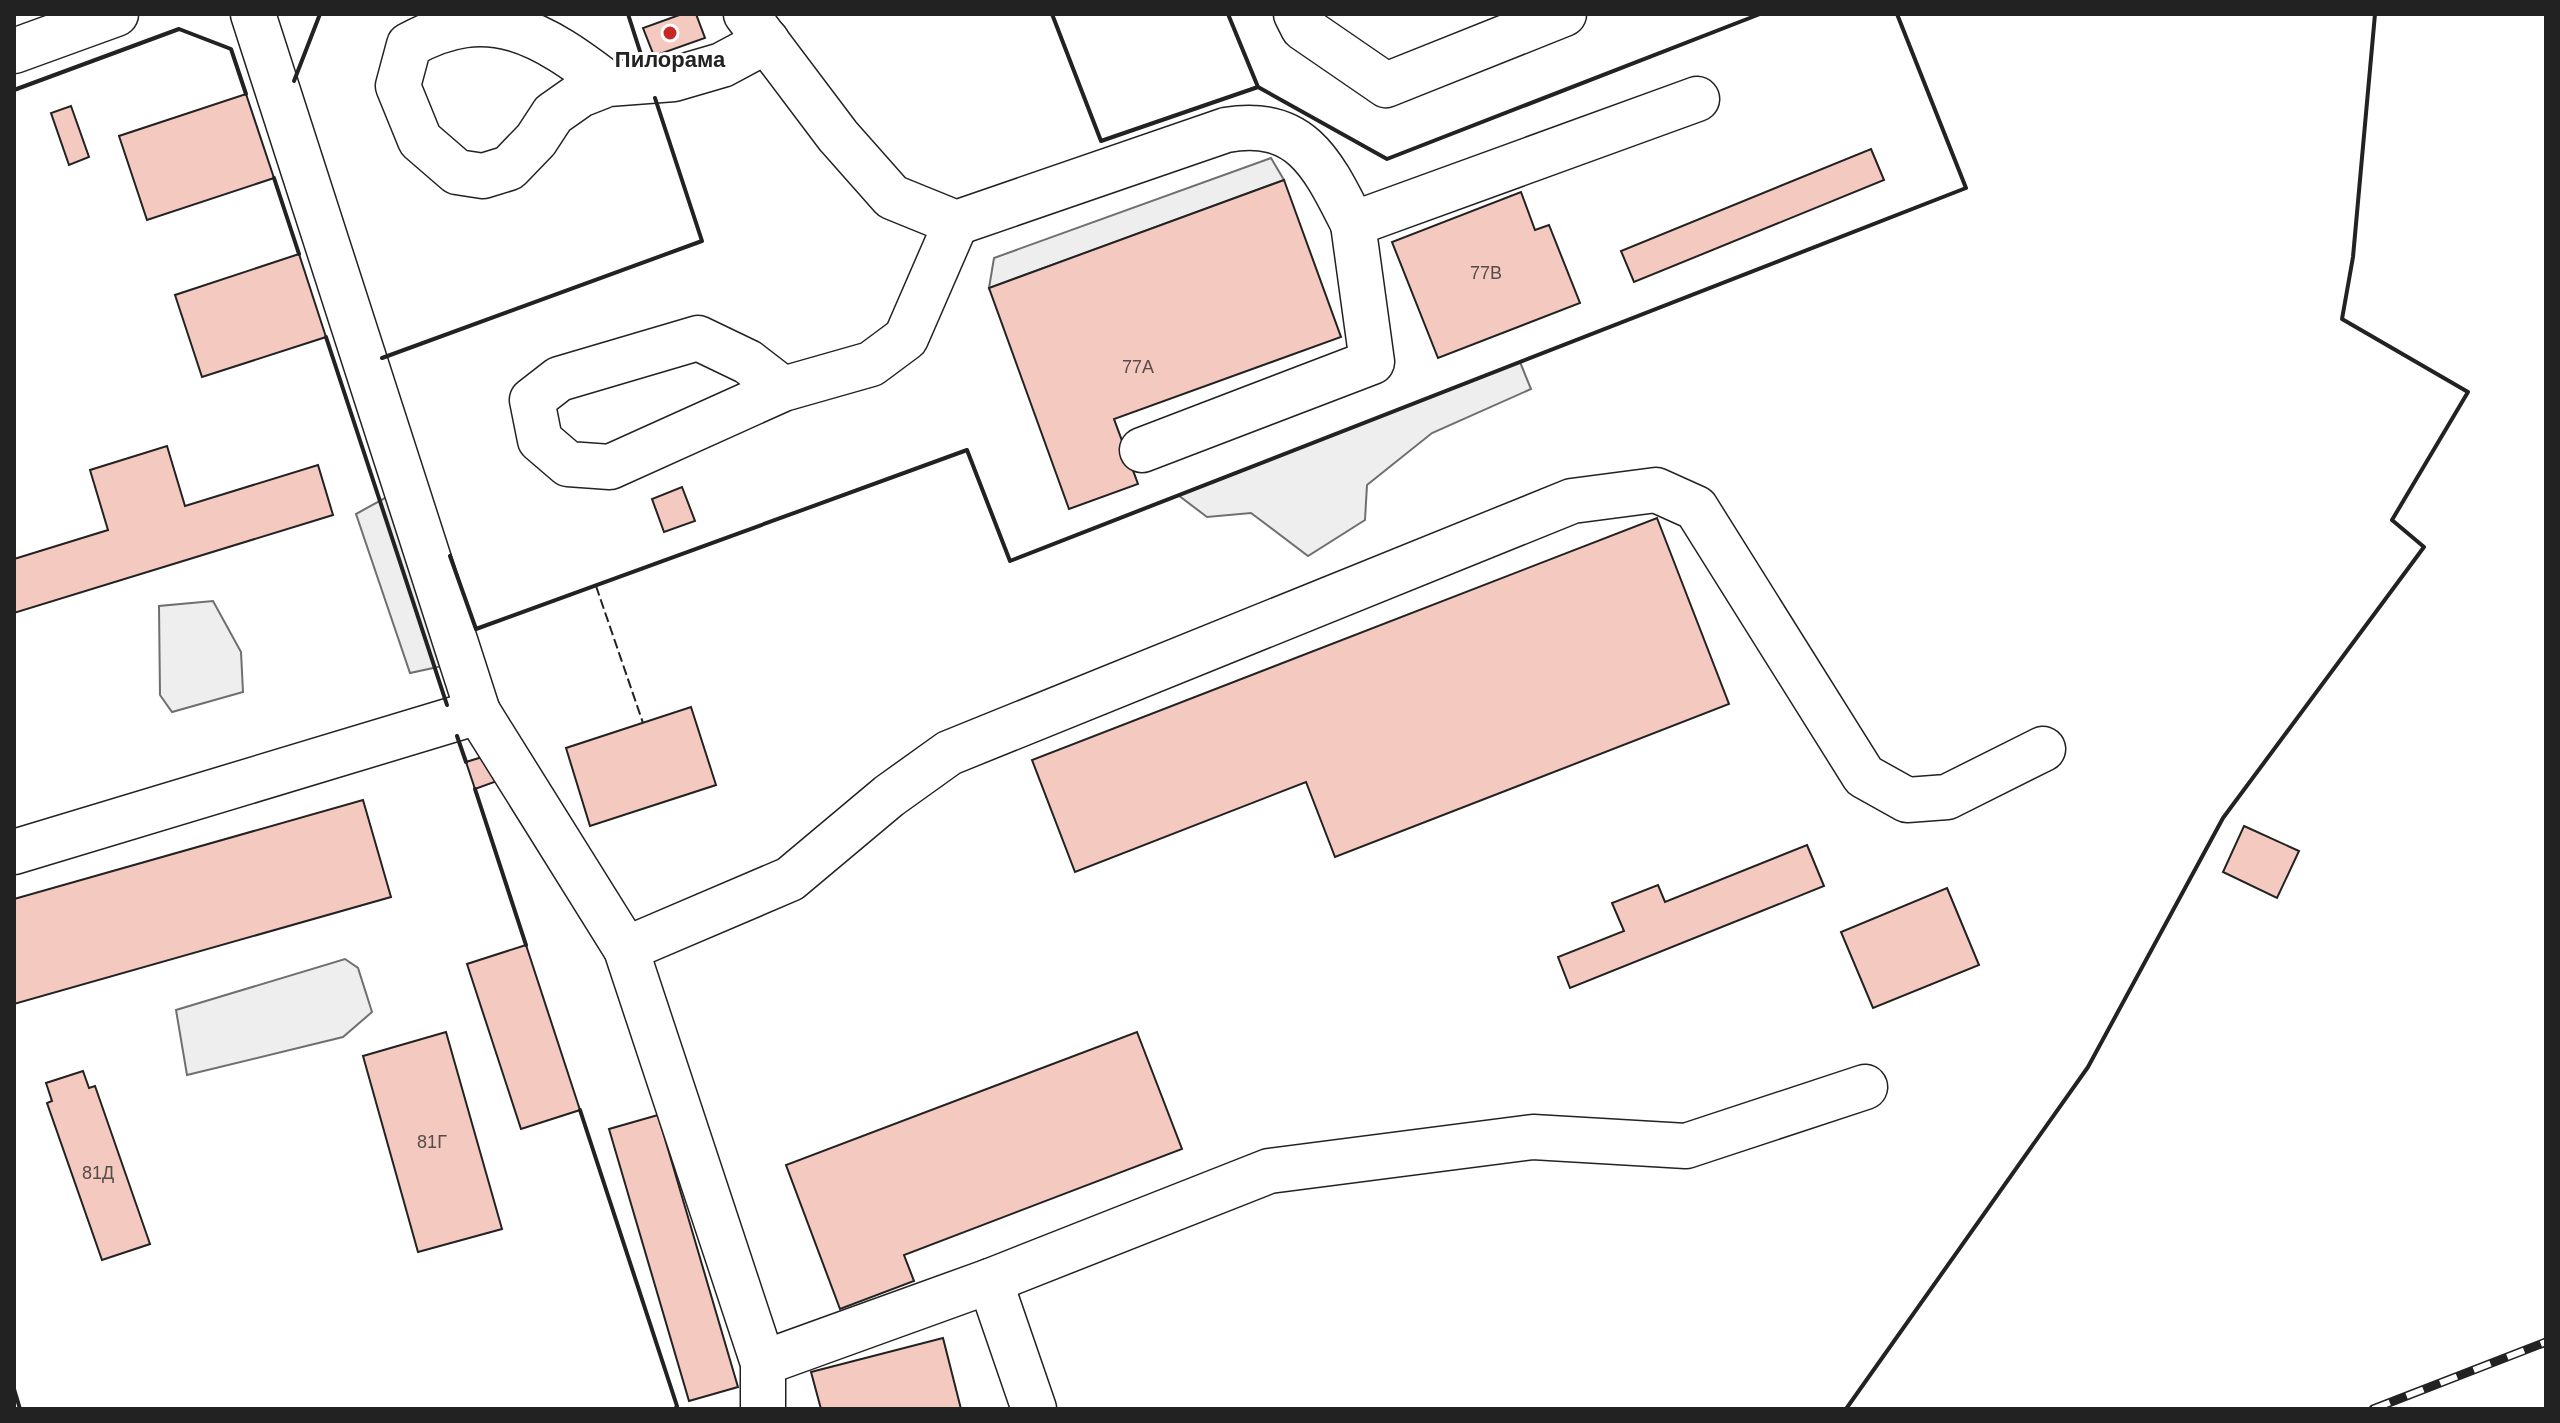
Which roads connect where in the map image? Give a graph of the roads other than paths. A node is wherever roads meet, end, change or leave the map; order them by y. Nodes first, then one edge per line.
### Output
1 (116, 14) edge
2 (253, 14) edge
3 (1296, 14) edge
4 (1564, 14) edge
5 (756, 28) edge
6 (14, 51) edge
7 (608, 84) junction
8 (1697, 99) dead end
9 (956, 223) junction
10 (1353, 224) junction
11 (783, 389) junction
12 (1142, 450) dead end
13 (478, 712) junction
14 (2043, 749) dead end
15 (14, 852) edge
16 (626, 949) junction
17 (1865, 1087) dead end
18 (990, 1281) junction
19 (763, 1363) junction
20 (763, 1409) edge
21 (1034, 1409) edge

1 - 6 street
2 - 13 street
3 - 4 street
5 - 7 street
5 - 9 street
7 - 7 street
8 - 10 street
9 - 10 street
9 - 11 street
10 - 12 street
11 - 11 street
13 - 15 street
13 - 16 street
14 - 16 street
16 - 19 street
17 - 18 street
18 - 19 street
18 - 21 street
19 - 20 street

